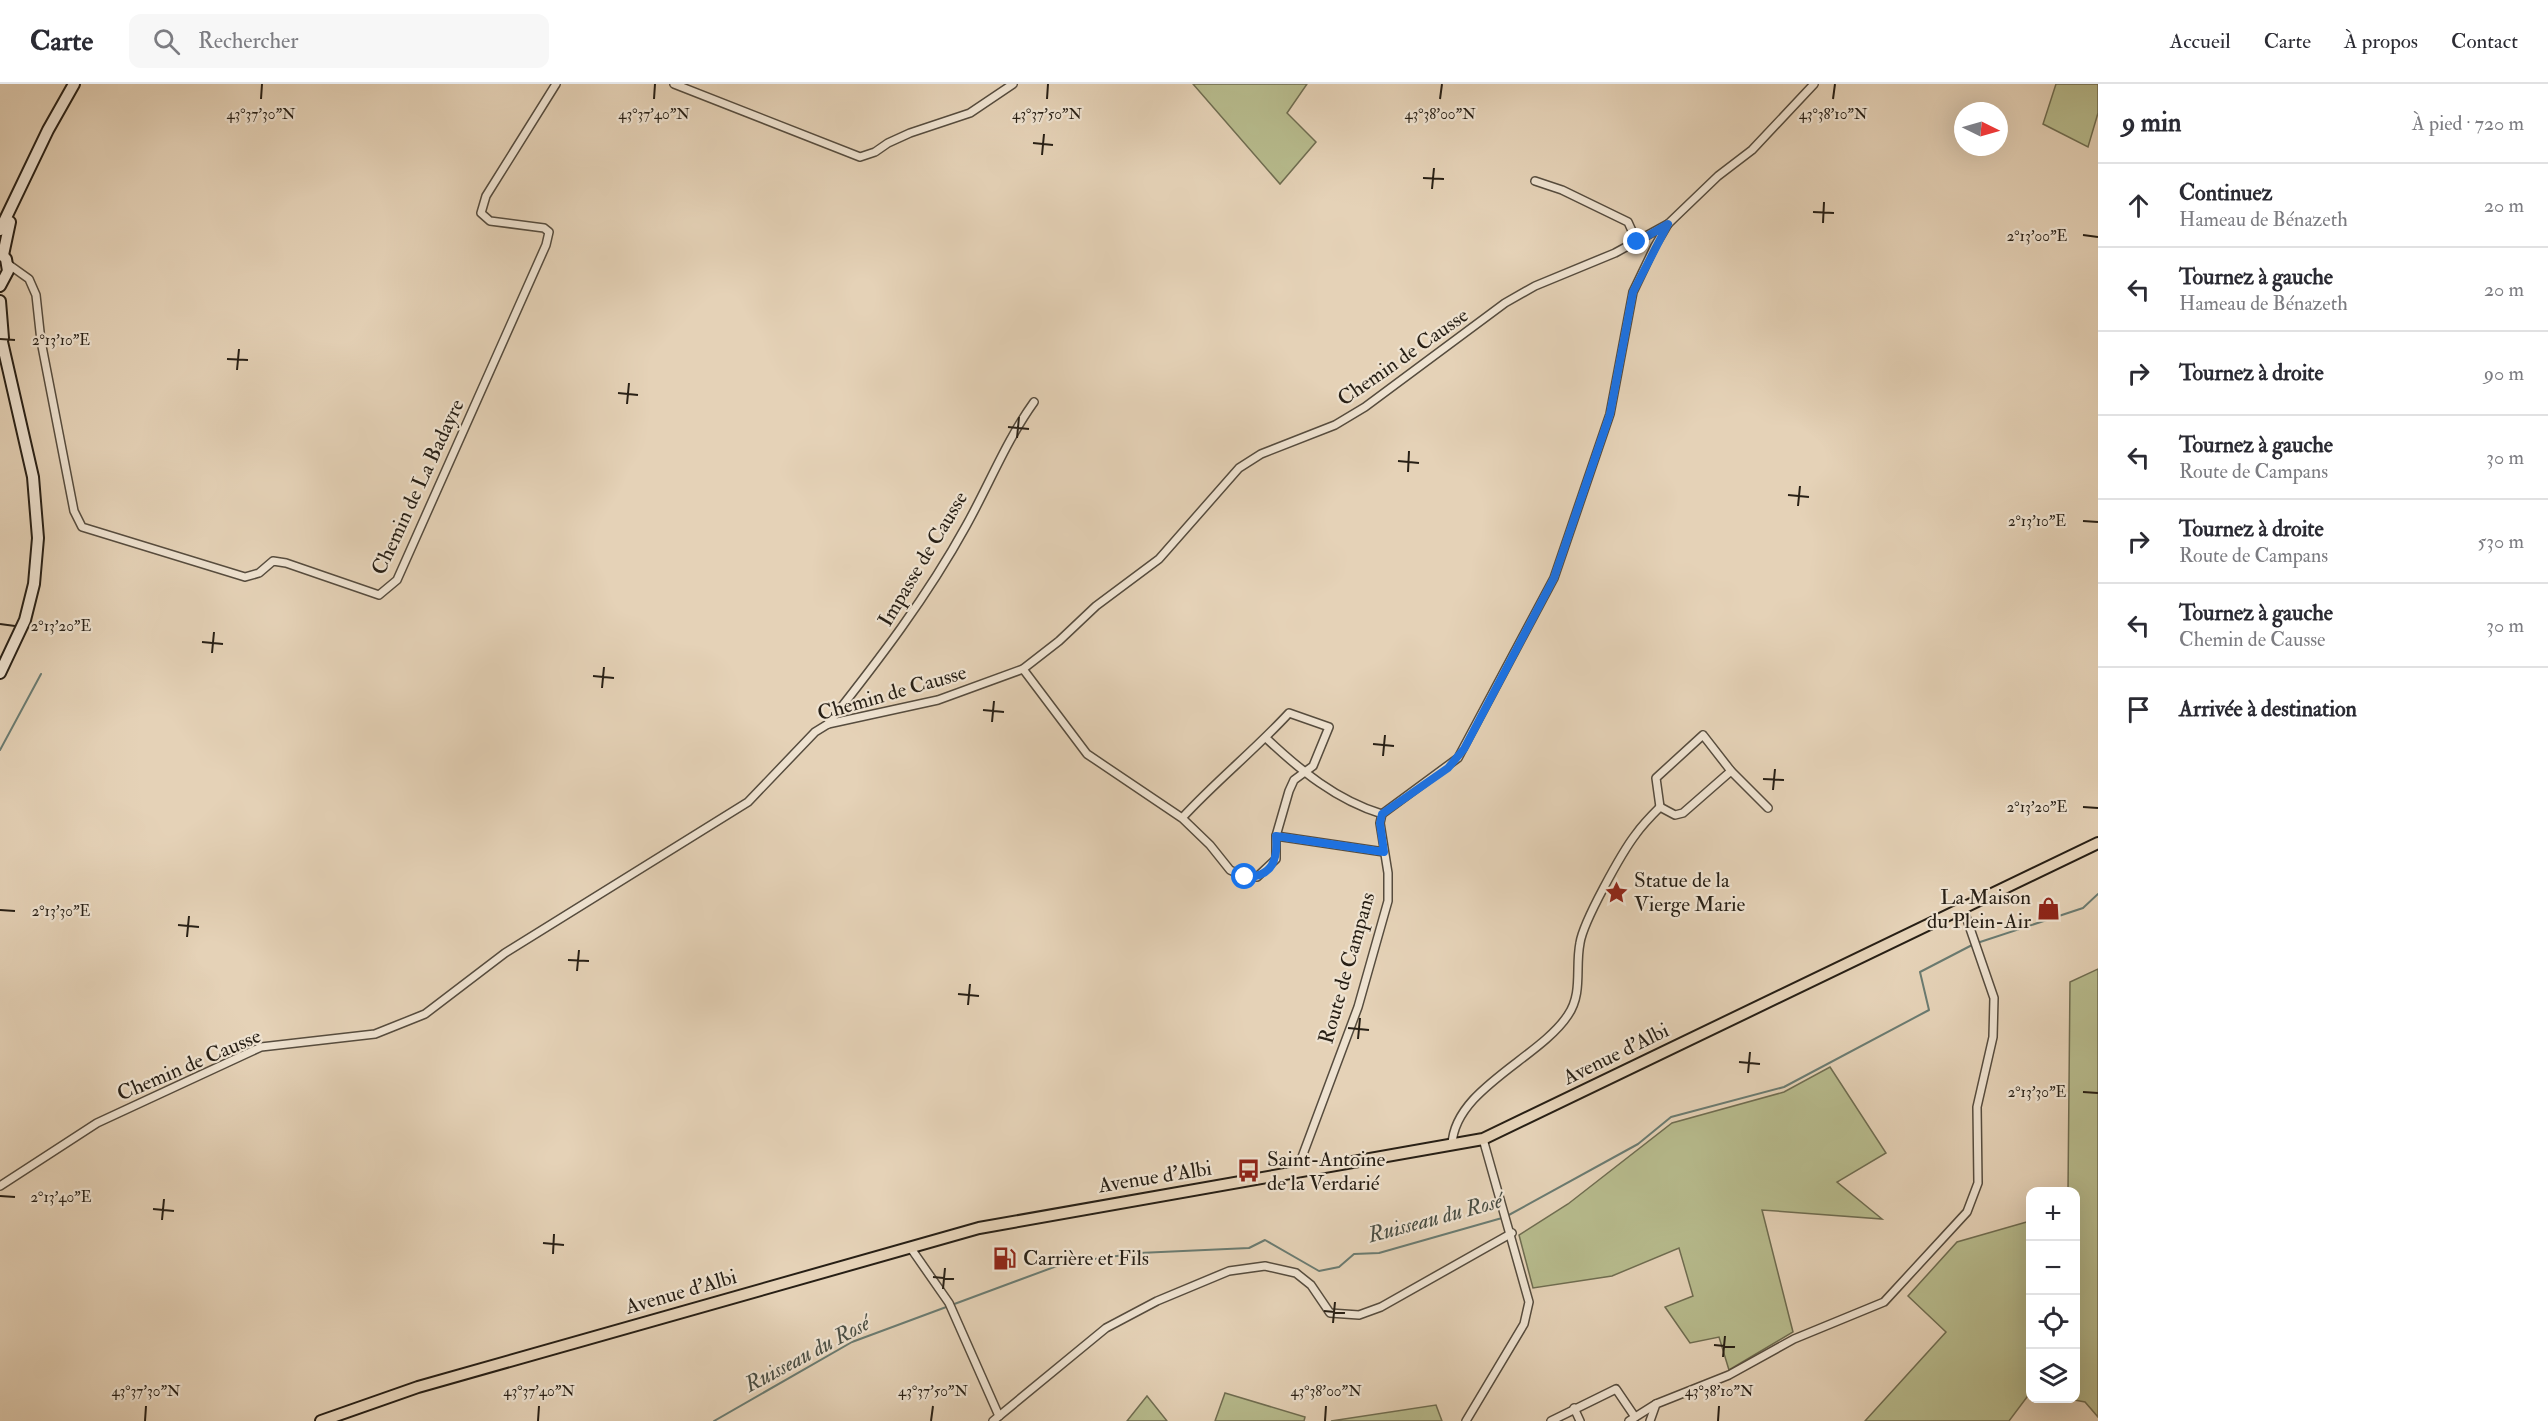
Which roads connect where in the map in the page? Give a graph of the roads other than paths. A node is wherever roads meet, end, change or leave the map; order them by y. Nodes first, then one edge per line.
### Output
1 (74, 84) edge
2 (556, 84) edge
3 (674, 84) edge
4 (1013, 84) edge
5 (1814, 84) edge
6 (1535, 181) dead end
7 (14, 205) junction
8 (1668, 224) junction
9 (0, 230) edge
10 (1637, 242) junction
11 (4, 257) edge
12 (25, 277) junction
13 (3, 283) edge
14 (0, 301) edge
15 (2, 337) edge
16 (1034, 402) dead end
17 (1023, 669) junction
18 (0, 673) edge
19 (828, 724) junction
20 (1266, 738) junction
21 (1731, 771) junction
22 (1303, 773) junction
23 (1660, 807) junction
24 (1768, 808) dead end
25 (1382, 814) junction
26 (1182, 818) junction
27 (1276, 836) junction
28 (2098, 843) edge
29 (1384, 852) junction
30 (1963, 908) junction
31 (1483, 1139) junction
32 (1452, 1145) junction
33 (1296, 1173) junction
34 (0, 1186) edge
35 (1512, 1233) junction
36 (910, 1246) junction
37 (1656, 1404) junction
38 (1574, 1408) junction
39 (996, 1418) edge
40 (1632, 1419) edge
41 (321, 1421) edge
42 (1466, 1421) edge
43 (1551, 1421) edge
44 (1580, 1421) edge
45 (1650, 1421) edge

1 - 7 main road
2 - 12 street, Chemin de La Badayre
3 - 4 street
5 - 8 street
6 - 10 street
7 - 9 main road
7 - 11 main road
8 - 10 street, Chemin de Causse
8 - 25 street
10 - 17 street, Chemin de Causse
11 - 12 street
11 - 13 main road
12 - 13 street
13 - 14 main road
14 - 15 main road
15 - 18 main road
16 - 19 street, Impasse de Causse
17 - 19 street, Chemin de Causse
17 - 26 street
19 - 34 street, Chemin de Causse
20 - 22 street
20 - 22 street
20 - 26 street
21 - 23 street
21 - 23 street
21 - 24 street
22 - 25 street
22 - 27 street
23 - 32 street
25 - 29 street, Route de Campans
26 - 27 street
27 - 29 street
28 - 30 main road, Avenue d'Albi
29 - 33 street, Route de Campans
30 - 31 main road, Avenue d'Albi
30 - 37 street
31 - 32 main road, Avenue d'Albi
31 - 35 street
32 - 33 main road, Avenue d'Albi
33 - 36 main road, Avenue d'Albi
35 - 39 street
35 - 42 street
36 - 39 street
36 - 41 main road, Avenue d'Albi
37 - 40 street
37 - 45 street
38 - 40 street
38 - 43 street
38 - 44 street

